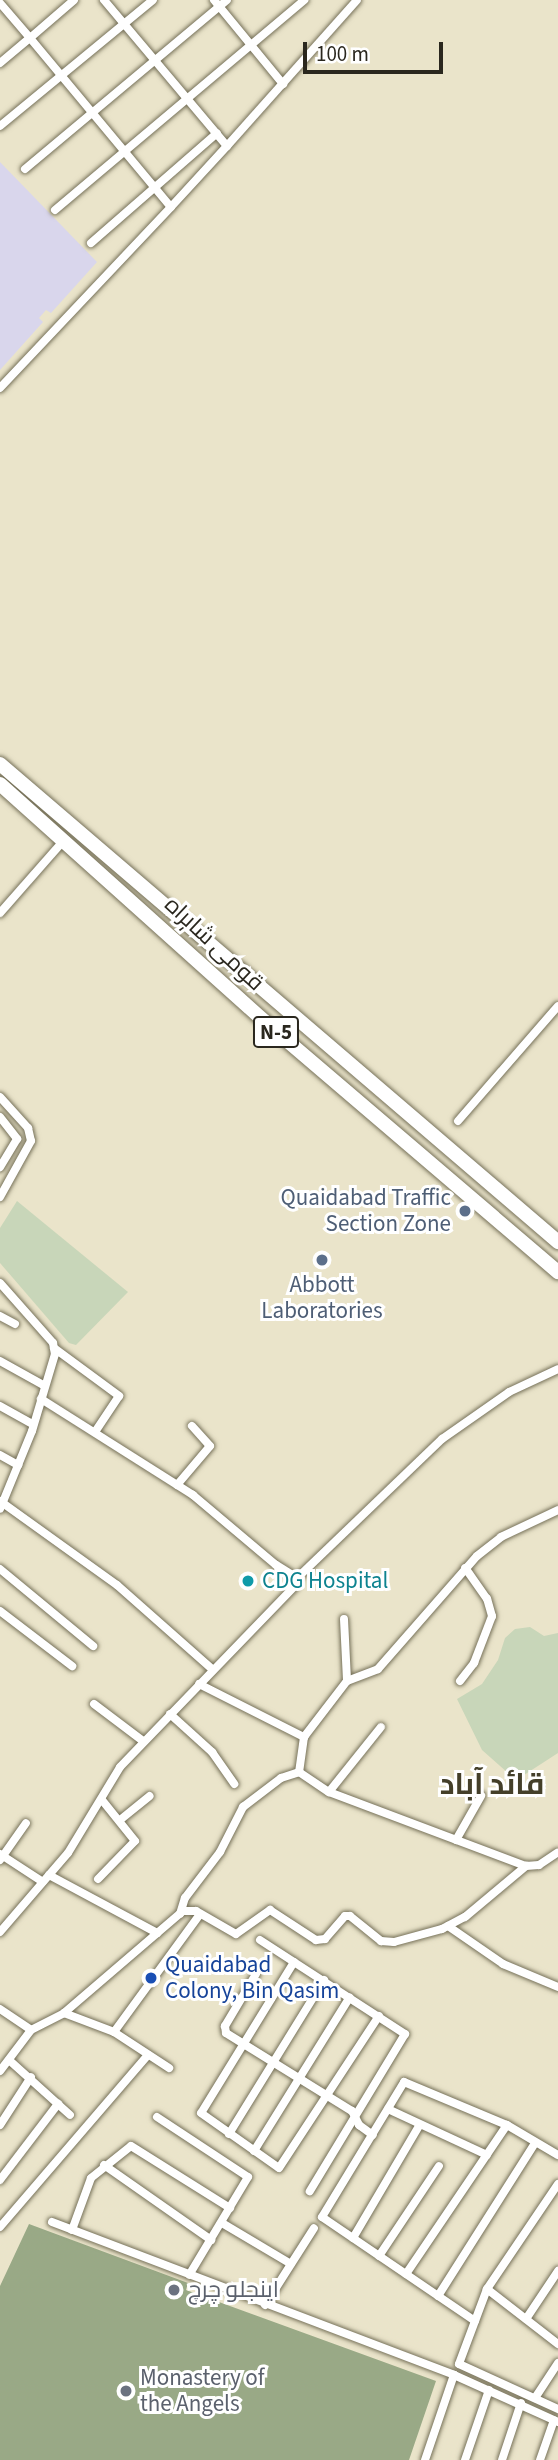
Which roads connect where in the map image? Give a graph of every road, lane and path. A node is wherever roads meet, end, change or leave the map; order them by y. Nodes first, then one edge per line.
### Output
1 (74, 0) edge
2 (104, 0) edge
3 (153, 0) edge
4 (227, 0) edge
5 (304, 0) edge
6 (357, 0) edge
7 (0, 3) edge
8 (216, 3) edge
9 (124, 23) junction
10 (30, 38) junction
11 (249, 44) junction
12 (154, 59) junction
13 (0, 63) edge
14 (61, 75) junction
15 (283, 84) junction
16 (187, 97) junction
17 (92, 112) junction
18 (0, 126) edge
19 (217, 133) junction
20 (227, 146) junction
21 (124, 151) junction
22 (25, 169) dead end
23 (155, 188) junction
24 (172, 207) junction
25 (55, 210) dead end
26 (91, 243) dead end
27 (0, 388) edge
28 (0, 764) edge
29 (0, 784) edge
30 (65, 839) junction
31 (0, 913) edge
32 (558, 1006) edge
33 (550, 1016) junction
34 (558, 1024) edge
35 (0, 1097) edge
36 (0, 1117) edge
37 (458, 1121) dead end
38 (0, 1167) edge
39 (0, 1196) edge
40 (558, 1242) edge
41 (558, 1272) edge
42 (0, 1283) edge
43 (0, 1316) edge
44 (15, 1324) dead end
45 (54, 1348) junction
46 (1, 1365) edge
47 (558, 1369) edge
48 (45, 1386) junction
49 (41, 1399) junction
50 (0, 1406) edge
51 (33, 1424) junction
52 (192, 1426) dead end
53 (95, 1432) junction
54 (0, 1455) edge
55 (18, 1465) junction
56 (177, 1485) junction
57 (1, 1504) edge
58 (558, 1510) edge
59 (466, 1568) junction
60 (0, 1569) edge
61 (297, 1578) junction
62 (0, 1611) edge
63 (344, 1619) dead end
64 (93, 1646) dead end
65 (72, 1666) dead end
66 (212, 1670) junction
67 (347, 1681) junction
68 (460, 1681) dead end
69 (199, 1684) junction
70 (94, 1704) dead end
71 (170, 1714) junction
72 (381, 1727) dead end
73 (304, 1737) junction
74 (143, 1741) junction
75 (299, 1772) junction
76 (234, 1784) dead end
77 (329, 1793) junction
78 (150, 1796) dead end
79 (481, 1796) dead end
80 (102, 1800) junction
81 (120, 1820) junction
82 (26, 1822) dead end
83 (456, 1840) junction
84 (557, 1853) edge
85 (1, 1857) edge
86 (526, 1866) junction
87 (46, 1879) junction
88 (98, 1879) dead end
89 (180, 1914) junction
90 (200, 1914) junction
91 (448, 1926) junction
92 (0, 1931) edge
93 (158, 1933) junction
94 (260, 1940) dead end
95 (294, 1962) junction
96 (256, 1974) dead end
97 (324, 1980) junction
98 (558, 1987) edge
99 (350, 1997) junction
100 (0, 2009) edge
101 (64, 2013) junction
102 (379, 2016) junction
103 (31, 2030) junction
104 (114, 2032) junction
105 (243, 2042) junction
106 (148, 2055) junction
107 (9, 2060) junction
108 (274, 2061) junction
109 (169, 2068) dead end
110 (0, 2071) edge
111 (31, 2077) junction
112 (301, 2078) junction
113 (330, 2097) junction
114 (58, 2104) junction
115 (388, 2109) junction
116 (70, 2115) dead end
117 (157, 2117) dead end
118 (356, 2117) junction
119 (0, 2125) edge
120 (508, 2125) junction
121 (419, 2126) junction
122 (229, 2134) junction
123 (373, 2135) junction
124 (535, 2143) junction
125 (254, 2151) junction
126 (487, 2155) junction
127 (558, 2155) edge
128 (104, 2165) junction
129 (439, 2166) dead end
130 (0, 2180) edge
131 (558, 2184) edge
132 (310, 2191) dead end
133 (230, 2208) junction
134 (52, 2222) dead end
135 (222, 2223) junction
136 (0, 2227) edge
137 (314, 2228) dead end
138 (72, 2230) junction
139 (353, 2238) junction
140 (211, 2239) junction
141 (379, 2256) junction
142 (291, 2264) junction
143 (558, 2271) edge
144 (406, 2274) junction
145 (189, 2275) junction
146 (487, 2289) junction
147 (438, 2296) junction
148 (265, 2305) junction
149 (526, 2319) junction
150 (475, 2321) junction
151 (558, 2344) edge
152 (558, 2363) edge
153 (454, 2375) junction
154 (489, 2390) junction
155 (535, 2398) junction
156 (521, 2403) junction
157 (558, 2409) edge
158 (556, 2421) edge
159 (425, 2460) edge
160 (465, 2460) edge
161 (502, 2460) edge
162 (540, 2460) edge

1 - 10 street
2 - 9 street
3 - 9 street
4 - 8 street
5 - 11 street
6 - 15 street
7 - 10 street
8 - 11 street
8 - 12 street
9 - 12 street
9 - 14 street
10 - 13 street
10 - 14 street
11 - 15 street
11 - 16 street
12 - 16 street
12 - 17 street
14 - 17 street
14 - 18 street
15 - 20 street
16 - 19 street
16 - 21 street
17 - 21 street
17 - 22 street
19 - 20 street
19 - 23 street
20 - 24 street
21 - 23 street
21 - 25 street
23 - 24 street
23 - 26 street
24 - 27 street
28 - 40 highway, قومی شاہراہ / N-5
29 - 30 highway, قومی شاہراہ / N-5
30 - 31 street
30 - 41 highway, قومی شاہراہ / N-5
32 - 33 street
33 - 34 street
33 - 37 street
35 - 39 street
36 - 38 street
42 - 45 street
43 - 44 street
45 - 48 street
45 - 53 street
46 - 48 street
47 - 61 street
48 - 49 street
49 - 51 street
49 - 53 street
50 - 51 street
51 - 55 street
52 - 56 street
53 - 56 street
54 - 55 street
55 - 57 street
56 - 61 street
57 - 66 street
58 - 59 street
59 - 67 street
59 - 68 street
60 - 64 street
61 - 66 street
62 - 65 street
63 - 67 street
66 - 69 street
67 - 73 street
69 - 71 street
69 - 73 street
70 - 74 street
71 - 74 street
71 - 76 street
72 - 77 street
73 - 75 street
74 - 80 street
75 - 77 street
75 - 89 street
77 - 83 street
78 - 81 street
79 - 83 street
80 - 81 street
80 - 87 street
81 - 88 street
82 - 85 street
83 - 86 street
84 - 86 street
85 - 87 street
86 - 91 street
87 - 92 street
87 - 93 street
89 - 90 street
89 - 93 street
90 - 91 street
90 - 104 street
91 - 98 street
93 - 101 street
94 - 95 street
95 - 97 street
95 - 105 street
96 - 105 street
97 - 99 street
97 - 108 street
99 - 102 street
99 - 112 street
100 - 103 street
101 - 103 street
101 - 104 street
102 - 113 street
102 - 118 street
103 - 107 street
104 - 106 street
105 - 108 street
105 - 122 street
106 - 109 street
106 - 136 street
107 - 110 street
107 - 111 street
108 - 112 street
108 - 122 street
111 - 114 street
111 - 119 street
112 - 113 street
112 - 125 street
113 - 118 street
113 - 125 street
114 - 116 street
114 - 130 street
115 - 120 street
115 - 121 street
115 - 123 street
117 - 133 street
118 - 123 street
118 - 132 street
120 - 124 street
120 - 126 street
121 - 126 street
121 - 139 street
122 - 125 street
123 - 139 street
124 - 127 street
124 - 147 street
126 - 144 street
128 - 133 street
128 - 138 street
128 - 140 street
129 - 141 street
131 - 146 street
133 - 135 street
134 - 138 street
135 - 140 street
135 - 142 street
137 - 142 street
138 - 145 street
139 - 141 street
140 - 145 street
141 - 144 street
142 - 148 street
143 - 149 street
144 - 147 street
145 - 148 street
146 - 149 street
146 - 150 street
147 - 150 street
148 - 153 street
149 - 151 street
150 - 155 street
152 - 155 street
153 - 154 street
153 - 159 street
154 - 156 street
154 - 160 street
155 - 157 street
156 - 158 street
156 - 161 street
158 - 162 street

